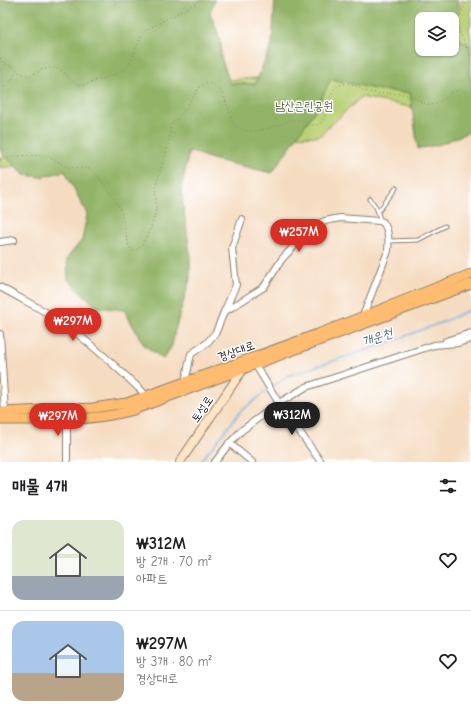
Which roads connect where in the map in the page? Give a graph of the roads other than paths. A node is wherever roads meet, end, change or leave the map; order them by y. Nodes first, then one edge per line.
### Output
1 (396, 188) dead end
2 (370, 199) dead end
3 (378, 212) junction
4 (242, 220) dead end
5 (381, 222) junction
6 (445, 226) dead end
7 (14, 240) dead end
8 (389, 241) junction
9 (0, 242) edge
10 (471, 274) edge
11 (471, 284) edge
12 (0, 287) edge
13 (224, 312) junction
14 (363, 316) junction
15 (471, 333) edge
16 (0, 334) edge
17 (471, 339) edge
18 (434, 345) junction
19 (253, 362) junction
20 (243, 370) junction
21 (185, 382) junction
22 (147, 396) junction
23 (278, 402) junction
24 (65, 410) junction
25 (3, 412) edge
26 (0, 420) edge
27 (67, 420) junction
28 (229, 443) junction
29 (67, 462) edge
30 (180, 462) edge
31 (215, 462) edge
32 (252, 462) edge
33 (321, 462) edge

1 - 3 lane
2 - 3 lane
3 - 5 lane
4 - 13 street
5 - 8 street
5 - 13 street
6 - 8 lane
7 - 9 street
8 - 14 street
10 - 14 main road, 경상대로
11 - 19 main road, 경상대로
12 - 22 street
13 - 21 street
14 - 19 main road, 경상대로
15 - 18 street
16 - 25 street
17 - 18 street
18 - 23 street
19 - 20 main road, 경상대로
19 - 21 main road, 경상대로
19 - 23 street
20 - 27 main road, 경상대로
20 - 30 street, 토성로
21 - 22 main road, 경상대로
22 - 24 main road, 경상대로
23 - 28 street
23 - 33 street
24 - 25 main road, 경상대로
24 - 27 street
26 - 27 main road, 경상대로
27 - 29 street
28 - 31 street
28 - 32 street

